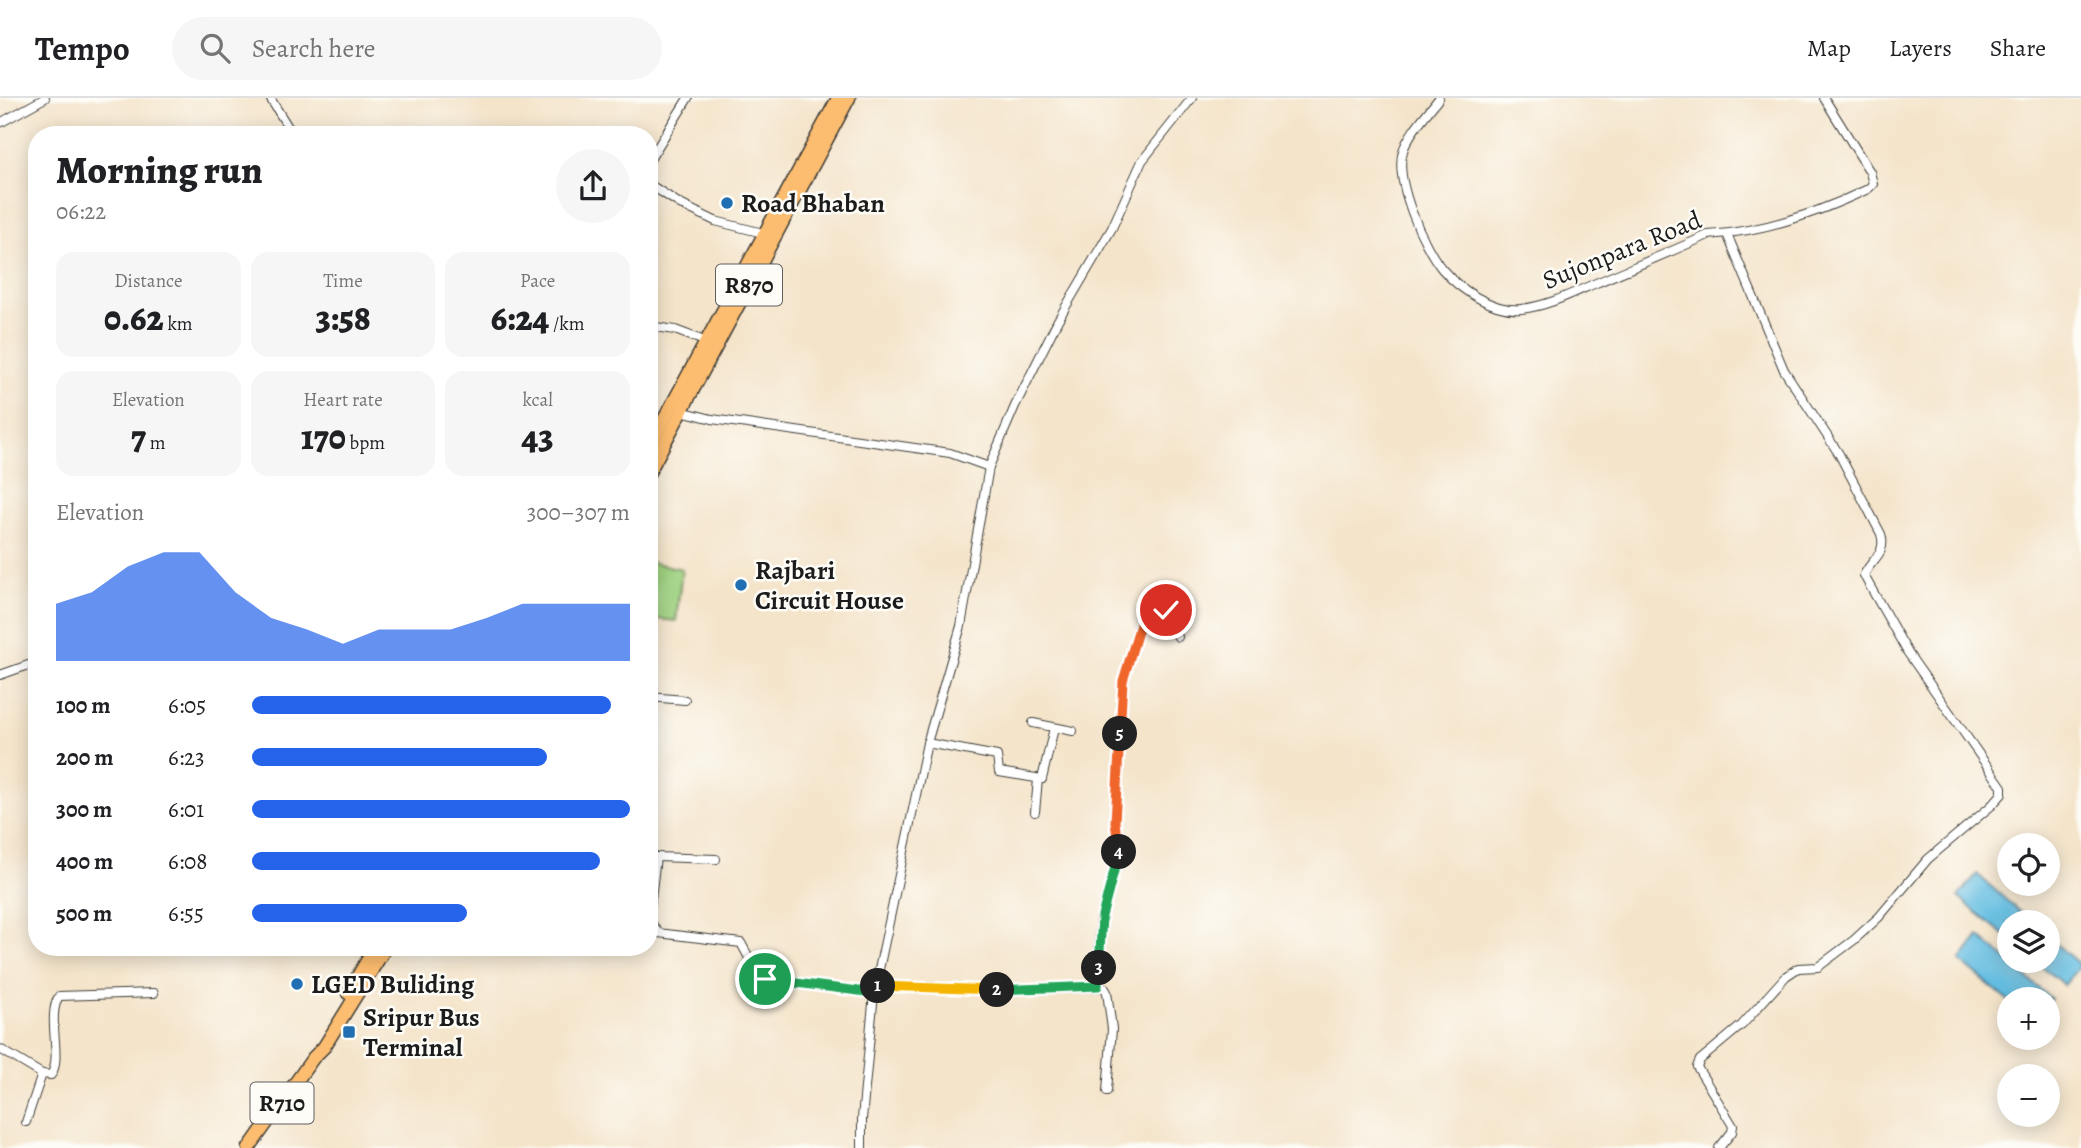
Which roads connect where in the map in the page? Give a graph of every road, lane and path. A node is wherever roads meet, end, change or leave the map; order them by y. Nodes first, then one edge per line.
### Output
1 (45, 98) edge
2 (270, 98) edge
3 (688, 98) edge
4 (838, 98) edge
5 (849, 98) edge
6 (1192, 98) edge
7 (1439, 98) edge
8 (1824, 98) edge
9 (0, 123) edge
10 (287, 126) edge
11 (658, 146) edge
12 (658, 190) edge
13 (767, 234) junction
14 (1727, 234) junction
15 (658, 327) edge
16 (708, 342) junction
17 (681, 411) junction
18 (658, 431) edge
19 (658, 455) edge
20 (989, 467) junction
21 (1178, 637) dead end
22 (28, 665) edge
23 (0, 675) edge
24 (658, 698) edge
25 (685, 700) dead end
26 (1032, 723) dead end
27 (1054, 728) junction
28 (1073, 731) dead end
29 (927, 743) junction
30 (1038, 779) junction
31 (1035, 812) dead end
32 (658, 857) edge
33 (716, 859) dead end
34 (658, 933) edge
35 (370, 956) edge
36 (380, 956) edge
37 (1098, 986) junction
38 (875, 990) junction
39 (154, 992) dead end
40 (0, 1049) edge
41 (313, 1058) junction
42 (42, 1074) junction
43 (1107, 1091) dead end
44 (26, 1122) dead end
45 (249, 1148) edge
46 (862, 1148) edge
47 (1719, 1148) edge

1 - 9 street
2 - 10 street
3 - 11 street
4 - 13 main road, R870
5 - 17 main road, R870
6 - 20 street
7 - 14 street, Sujonpara Road
8 - 14 street, Sujonpara Road
12 - 13 street
13 - 16 main road, R870
14 - 47 street
15 - 16 street
16 - 18 main road, R870
17 - 19 main road, R870
17 - 20 street
20 - 29 street
21 - 37 street
22 - 23 street
24 - 25 street
26 - 27 street
27 - 28 street
27 - 30 street
29 - 30 street
29 - 38 street
30 - 31 street
32 - 33 street
34 - 38 street
35 - 41 main road
36 - 41 main road
37 - 38 street
37 - 43 street
38 - 46 street
39 - 42 street
40 - 42 street
41 - 45 main road, R710
42 - 44 street

